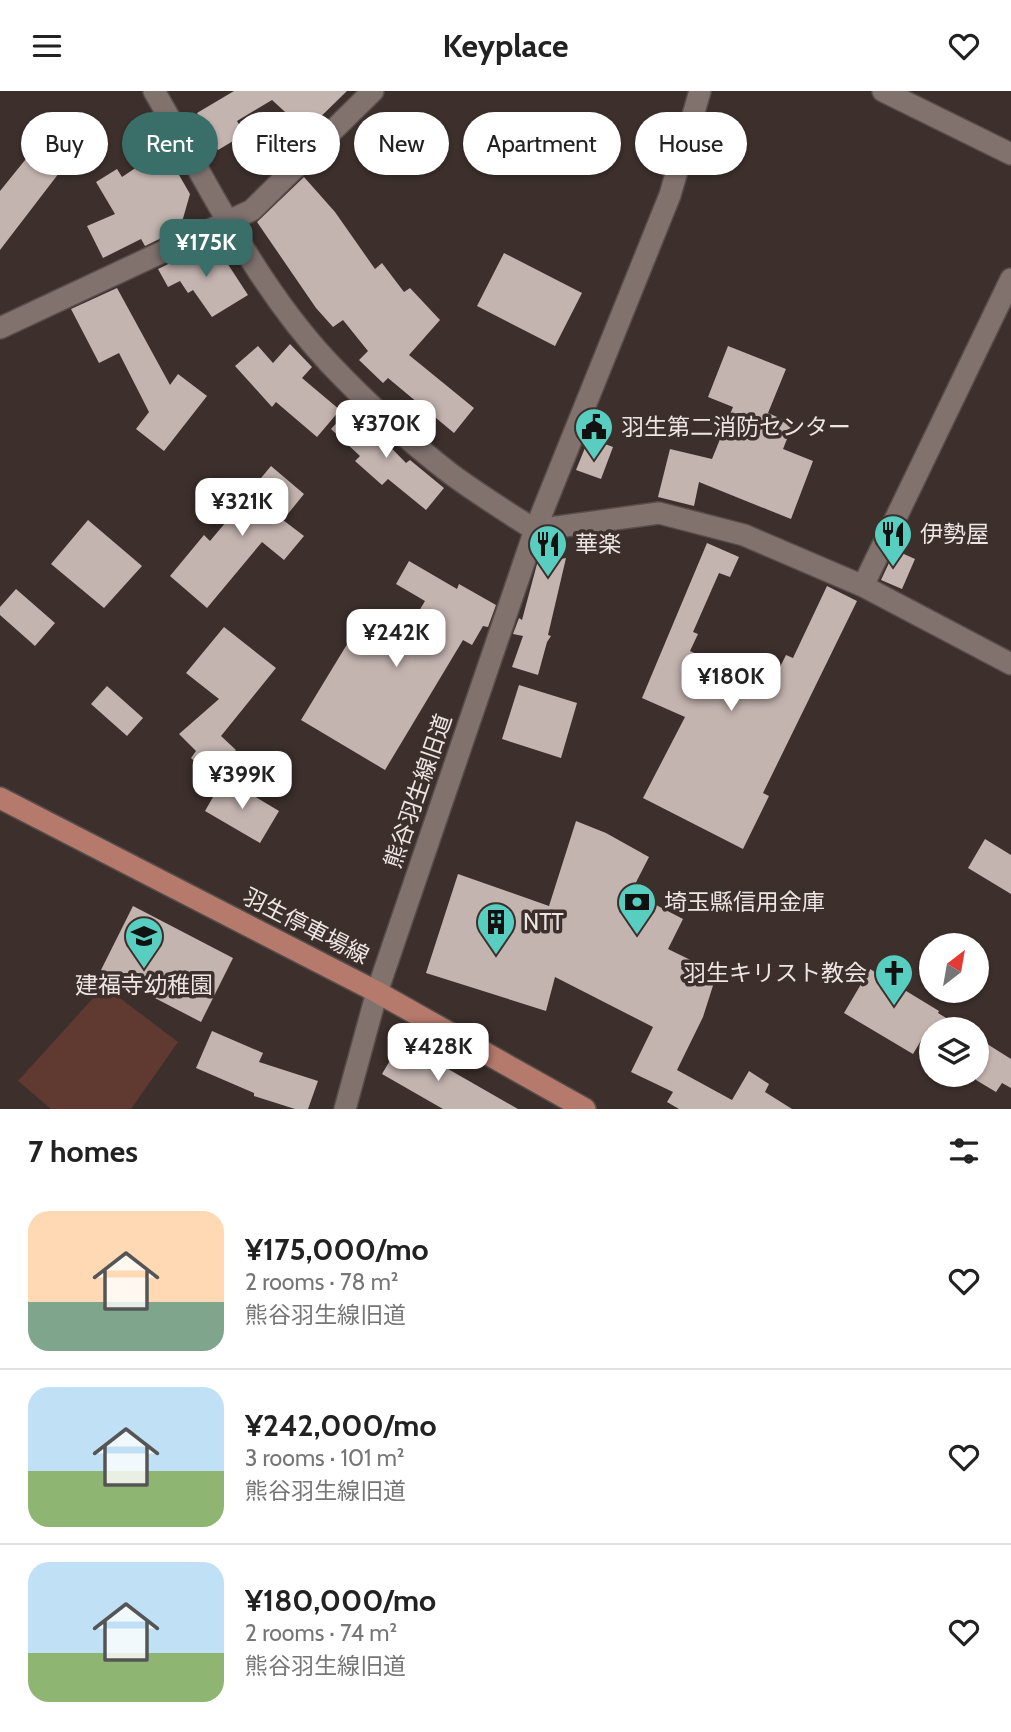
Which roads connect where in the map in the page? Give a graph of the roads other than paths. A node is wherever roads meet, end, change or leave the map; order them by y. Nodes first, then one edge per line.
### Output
1 (154, 91) edge
2 (373, 91) edge
3 (700, 91) edge
4 (883, 91) edge
5 (1011, 154) edge
6 (226, 221) junction
7 (1011, 279) edge
8 (0, 328) edge
9 (535, 530) junction
10 (863, 586) junction
11 (1011, 664) edge
12 (0, 798) edge
13 (377, 992) junction
14 (345, 1109) edge
15 (585, 1109) edge

1 - 6 street
2 - 6 street
3 - 9 street, 熊谷羽生線旧道
4 - 5 street
6 - 8 street
6 - 9 street
7 - 10 street
9 - 10 street
9 - 13 street, 熊谷羽生線旧道
10 - 11 street
12 - 13 main road, 羽生停車場線
13 - 14 street, 熊谷羽生線旧道
13 - 15 main road, 羽生停車場線

